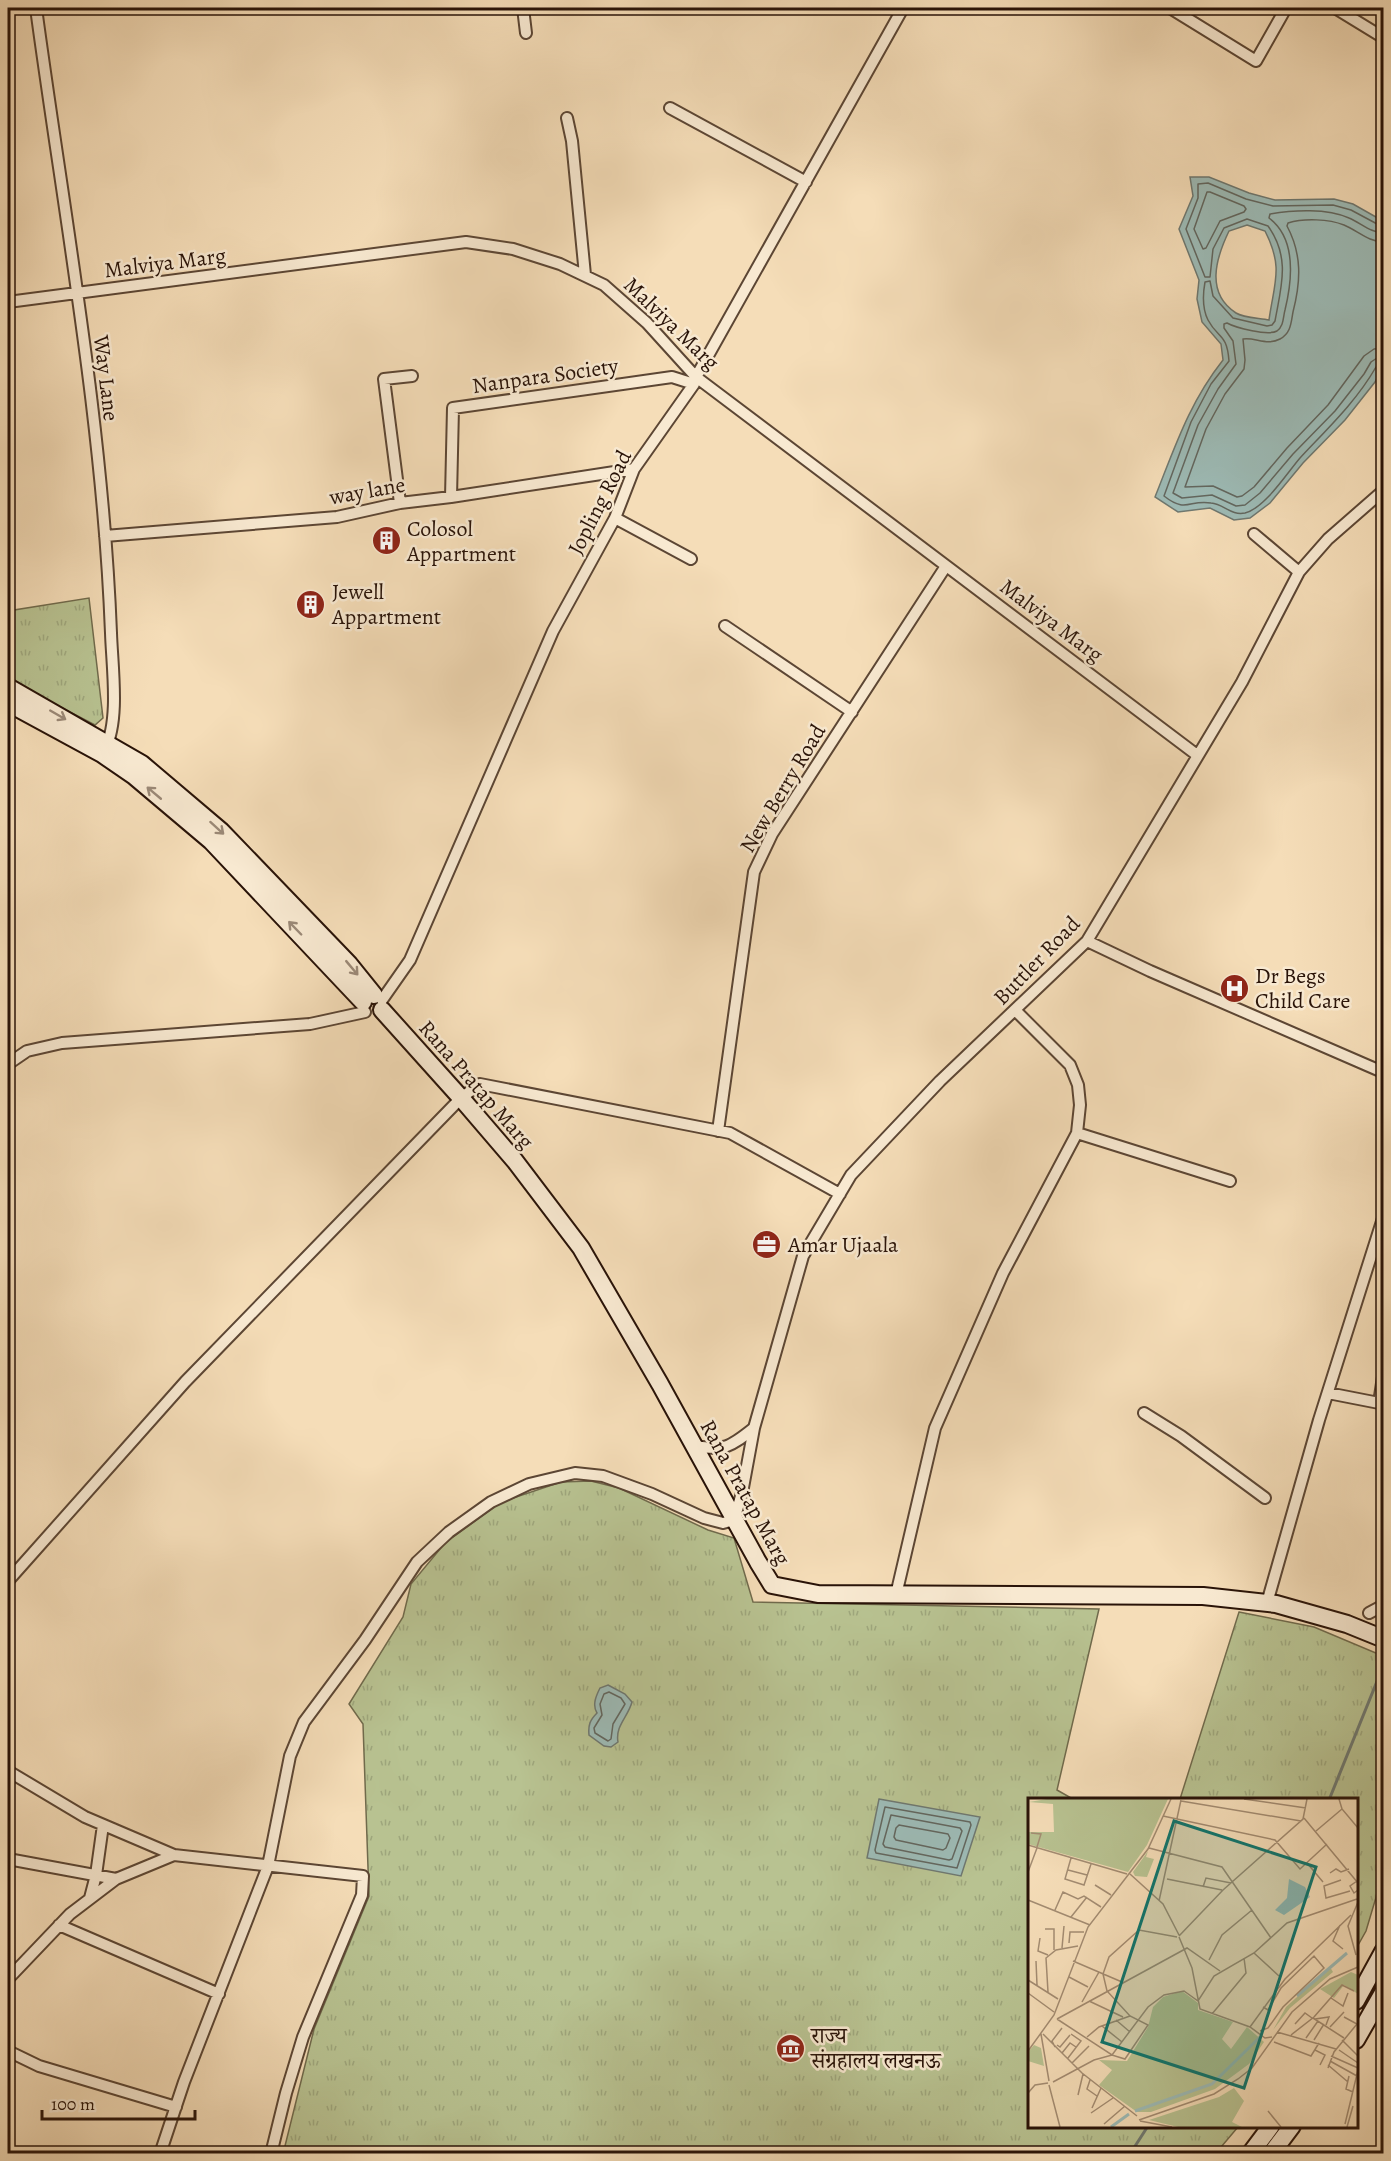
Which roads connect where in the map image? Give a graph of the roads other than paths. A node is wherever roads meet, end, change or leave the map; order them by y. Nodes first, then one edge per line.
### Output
1 (36, 8) edge
2 (523, 8) edge
3 (903, 8) edge
4 (1170, 8) edge
5 (1286, 8) edge
6 (1335, 8) edge
7 (526, 33) dead end
8 (1382, 35) edge
9 (670, 108) dead end
10 (567, 118) dead end
11 (806, 183) junction
12 (585, 275) junction
13 (76, 292) junction
14 (8, 302) edge
15 (412, 376) dead end
16 (695, 380) junction
17 (634, 469) junction
18 (1383, 490) edge
19 (451, 497) junction
20 (400, 503) junction
21 (615, 518) junction
22 (1254, 534) dead end
23 (105, 536) junction
24 (691, 559) dead end
25 (946, 566) junction
26 (1299, 572) junction
27 (725, 626) dead end
28 (8, 687) edge
29 (8, 703) edge
30 (852, 712) junction
31 (105, 749) junction
32 (1197, 755) junction
33 (1088, 941) junction
34 (373, 1004) junction
35 (1015, 1010) junction
36 (8, 1064) edge
37 (1378, 1070) dead end
38 (461, 1098) junction
39 (718, 1131) junction
40 (1077, 1133) junction
41 (1230, 1180) dead end
42 (840, 1194) junction
43 (1383, 1215) edge
44 (1383, 1370) edge
45 (1328, 1392) junction
46 (1381, 1404) edge
47 (1144, 1413) dead end
48 (754, 1428) junction
49 (694, 1446) junction
50 (1264, 1498) dead end
51 (734, 1520) junction
52 (8, 1579) edge
53 (896, 1595) junction
54 (1267, 1603) junction
55 (1383, 1605) edge
56 (1369, 1613) dead end
57 (1383, 1639) edge
58 (8, 1771) edge
59 (103, 1825) junction
60 (174, 1855) junction
61 (8, 1859) edge
62 (268, 1866) junction
63 (96, 1875) junction
64 (116, 1879) junction
65 (90, 1899) junction
66 (60, 1925) junction
67 (1383, 1950) edge
68 (8, 1979) edge
69 (1383, 1991) edge
70 (219, 1994) junction
71 (1358, 1997) edge
72 (1358, 2036) edge
73 (8, 2051) edge
74 (176, 2107) junction
75 (1270, 2128) edge
76 (1291, 2128) edge
77 (160, 2154) edge
78 (271, 2154) edge
79 (1250, 2154) edge
80 (1271, 2154) edge

1 - 13 street, Way Lane
2 - 7 street
3 - 11 street, Jopling Road
4 - 5 street
6 - 8 street
9 - 11 street
10 - 12 street
11 - 16 street, Jopling Road
12 - 13 street, Malviya Marg
12 - 16 street, Malviya Marg
13 - 14 street, Malviya Marg
13 - 23 street, Way Lane
15 - 20 street
16 - 17 street, Jopling Road
16 - 19 street, Nanpara Society
16 - 25 street, Malviya Marg
17 - 19 street, way lane
17 - 21 street, Jopling Road
18 - 26 street, Buttler Road
19 - 20 street, way lane
20 - 23 street, way lane
21 - 24 street
21 - 34 street, Jopling Road
22 - 26 street
23 - 31 street, Way Lane
25 - 30 street, New Berry Road
25 - 32 street, Malviya Marg
26 - 32 street, Buttler Road
27 - 30 street
28 -> 31 street, Rana Pratap Marg
29 - 31 street, Rana Pratap Marg
30 - 39 street, New Berry Road
31 - 34 street, Rana Pratap Marg
32 - 33 street, Buttler Road
33 - 35 street, Buttler Road
33 - 37 street
34 - 36 street
34 - 38 street, Rana Pratap Marg
35 - 40 street
35 - 42 street, Buttler Road
38 - 39 street
38 - 49 street, Rana Pratap Marg
38 - 52 street
39 - 42 street
40 - 41 street
40 - 53 street
42 - 48 street, Buttler Road
43 - 45 street
44 - 46 street
45 - 46 street
45 - 54 street
47 - 50 street
48 - 49 street
48 - 51 street, Buttler Road
49 - 51 street, Rana Pratap Marg
51 - 53 street, Rana Pratap Marg
51 - 62 street
53 - 54 street, Rana Pratap Marg
54 - 57 street, Rana Pratap Marg
55 - 56 street
58 - 59 street
59 - 60 street
59 - 63 street
60 - 62 street
60 - 64 street
61 - 63 street
62 - 70 street
62 - 78 street
63 - 64 street
63 - 65 street
64 - 65 street
65 - 66 street
66 - 68 street
66 - 70 street
67 - 71 street
69 - 72 street
70 - 74 street
73 - 74 street
74 - 77 street
75 - 79 street
76 - 80 street

